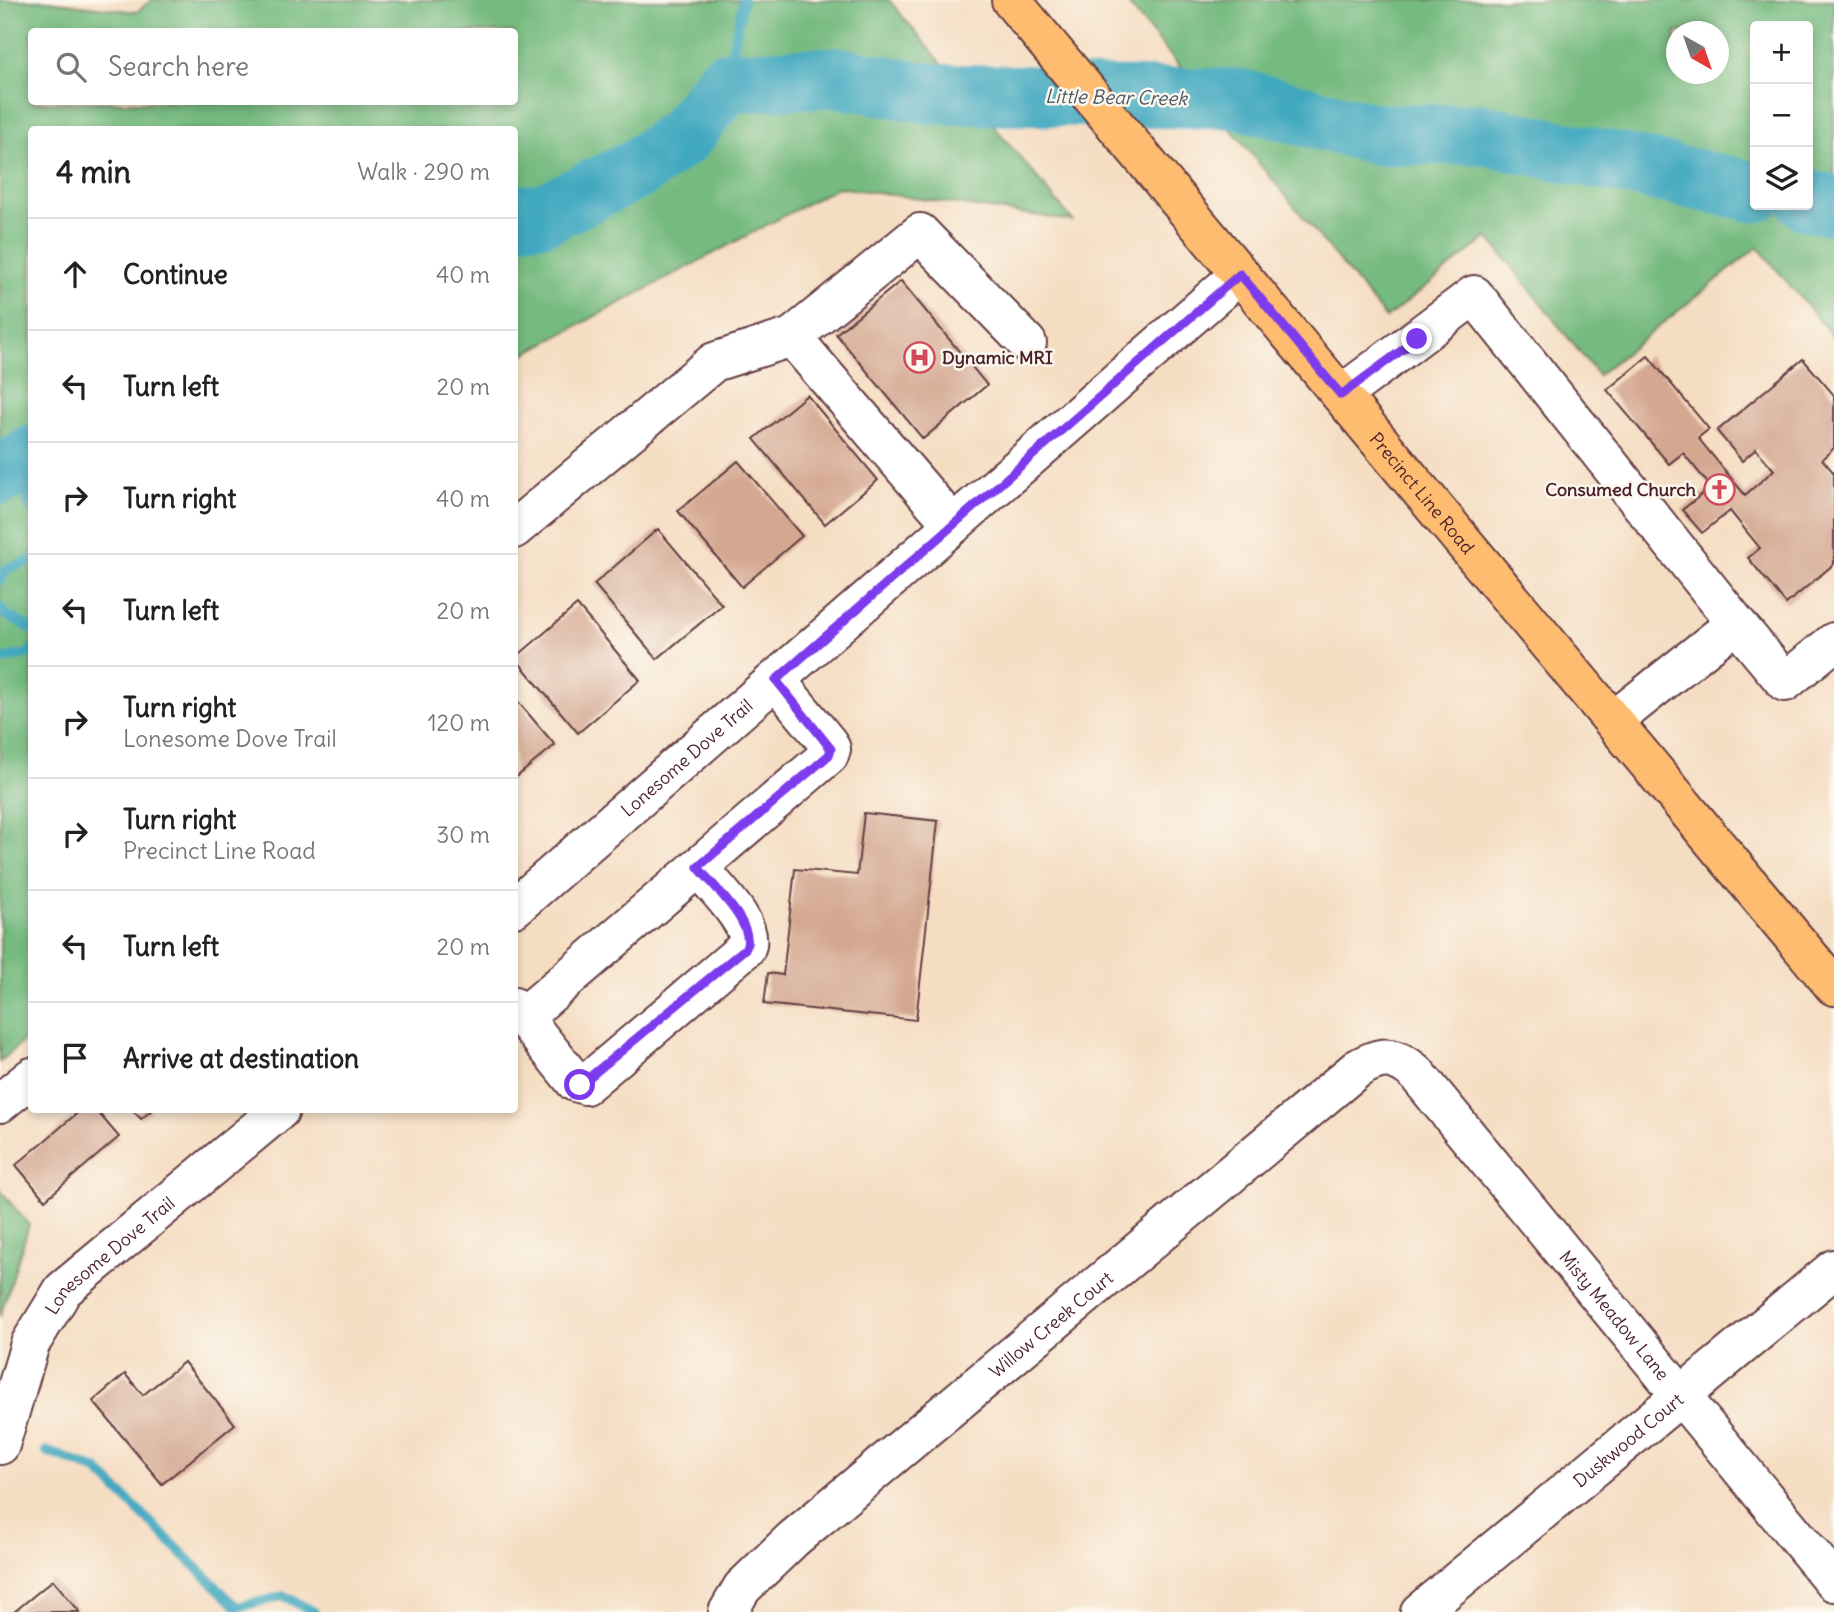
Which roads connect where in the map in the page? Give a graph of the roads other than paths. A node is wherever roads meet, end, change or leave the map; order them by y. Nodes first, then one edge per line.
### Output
1 (1011, 0) edge
2 (1240, 274) junction
3 (792, 337) junction
4 (1027, 343) dead end
5 (1341, 395) junction
6 (953, 525) junction
7 (518, 526) edge
8 (1736, 623) junction
9 (1834, 642) edge
10 (776, 680) junction
11 (1613, 721) junction
12 (698, 867) junction
13 (518, 905) edge
14 (1834, 986) edge
15 (519, 1012) edge
16 (1390, 1056) joint
17 (28, 1080) edge
18 (0, 1103) edge
19 (276, 1113) edge
20 (1834, 1269) edge
21 (1680, 1396) junction
22 (0, 1445) edge
23 (1834, 1582) edge
24 (728, 1612) edge
25 (1420, 1612) edge

1 - 2 main road, Precinct Line Road
2 - 5 main road, Precinct Line Road
2 - 6 street, Lonesome Dove Trail
3 - 4 street
3 - 6 street
3 - 7 street
5 - 8 street
5 - 11 main road, Precinct Line Road
6 - 10 street, Lonesome Dove Trail
8 - 9 street
8 - 11 street
10 - 12 street
10 - 13 street, Lonesome Dove Trail
11 - 14 main road, Precinct Line Road
12 - 15 street
12 - 15 street
16 - 21 street, Misty Meadow Lane
16 - 24 street, Willow Creek Court
17 - 18 street
19 - 22 street, Lonesome Dove Trail
20 - 21 street, Duskwood Court
21 - 23 street, Misty Meadow Lane
21 - 25 street, Duskwood Court

